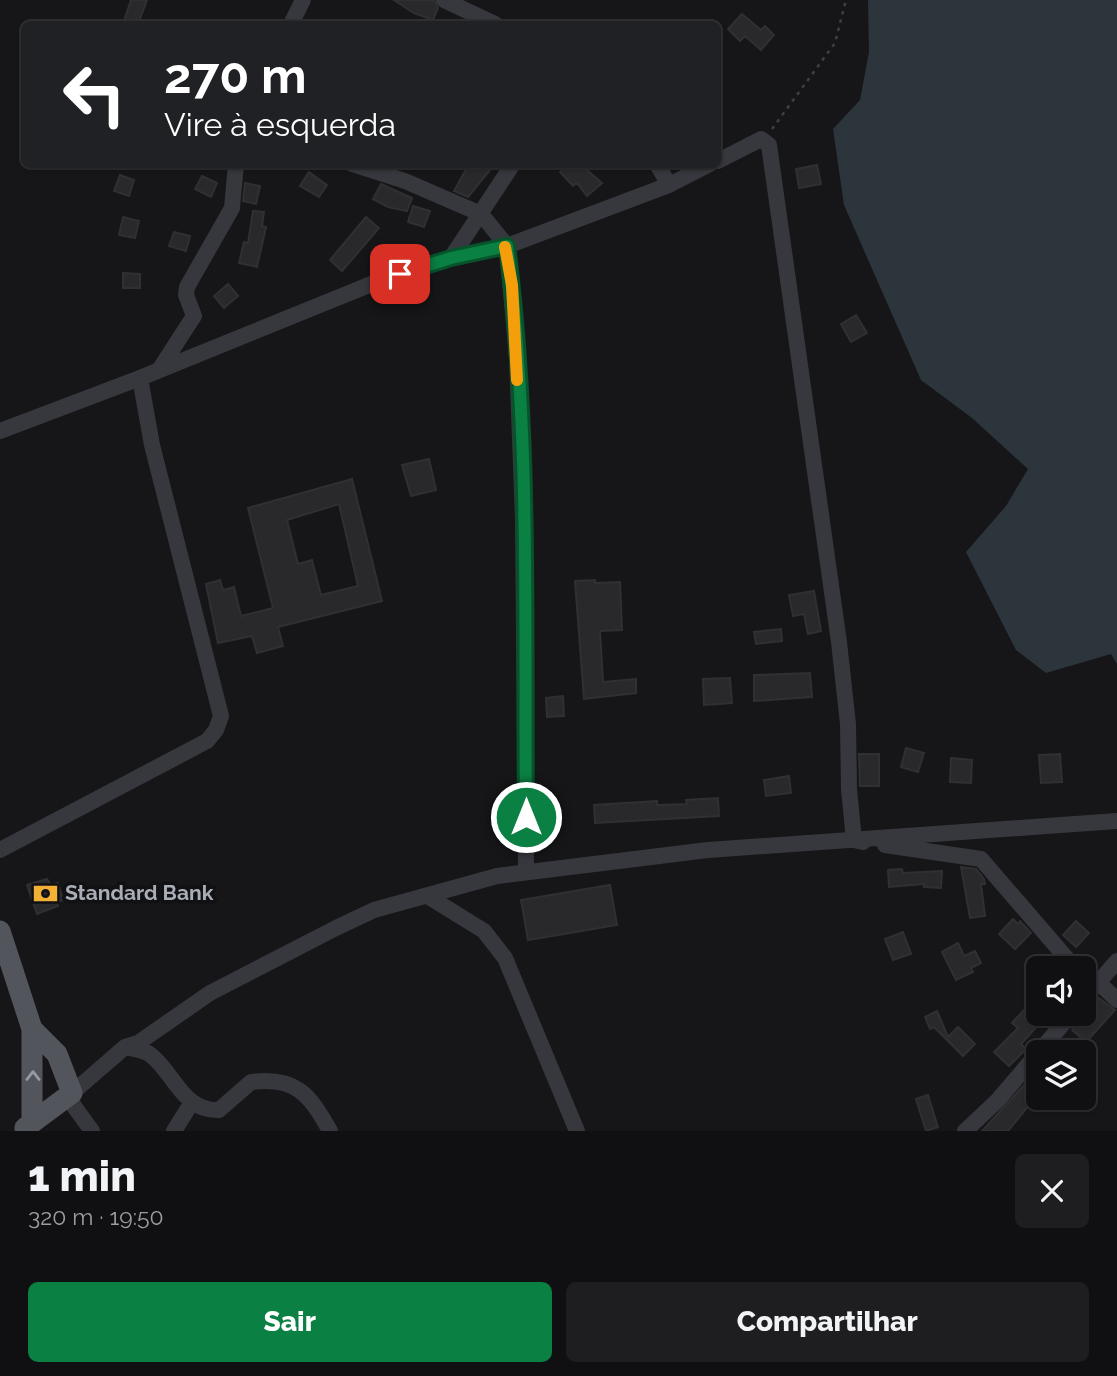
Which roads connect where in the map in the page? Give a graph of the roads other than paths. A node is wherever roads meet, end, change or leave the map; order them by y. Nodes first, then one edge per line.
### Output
1 (303, 0) edge
2 (444, 0) edge
3 (292, 21) edge
4 (489, 21) edge
5 (721, 160) edge
6 (236, 168) edge
7 (364, 168) edge
8 (510, 168) edge
9 (659, 168) edge
10 (702, 168) edge
11 (669, 185) junction
12 (481, 214) junction
13 (507, 246) junction
14 (451, 258) junction
15 (159, 370) junction
16 (140, 378) junction
17 (0, 431) edge
18 (1117, 821) edge
19 (854, 840) junction
20 (0, 850) edge
21 (526, 871) junction
22 (429, 897) junction
23 (0, 932) edge
24 (1065, 956) edge
25 (1117, 961) edge
26 (1096, 980) edge
27 (1099, 982) junction
28 (1096, 985) edge
29 (1117, 1000) edge
30 (1061, 1026) edge
31 (32, 1030) junction
32 (1048, 1040) edge
33 (125, 1046) junction
34 (1026, 1066) edge
35 (70, 1096) junction
36 (192, 1101) junction
37 (28, 1128) edge
38 (92, 1131) edge
39 (174, 1131) edge
40 (330, 1131) edge
41 (577, 1131) edge
42 (965, 1131) edge

1 - 3 street
2 - 4 street
5 - 19 street
6 - 15 street
7 - 12 street
8 - 12 street
9 - 11 street
10 - 11 street
11 - 13 street
12 - 13 street
12 - 14 street
13 - 14 street
13 - 21 street
14 - 15 street
15 - 16 street
16 - 17 street
16 - 20 street
18 - 19 street
19 - 21 street
19 - 24 street
21 - 22 street
22 - 33 street
22 - 41 street
23 - 31 main road
25 - 27 street
26 - 27 street
27 - 28 street
27 - 29 street
30 - 32 street
31 - 35 main road
37 -> 31 main road
33 - 35 street
33 - 36 street
34 - 42 street
35 - 37 main road
35 - 38 street
36 - 39 street
36 - 40 street

